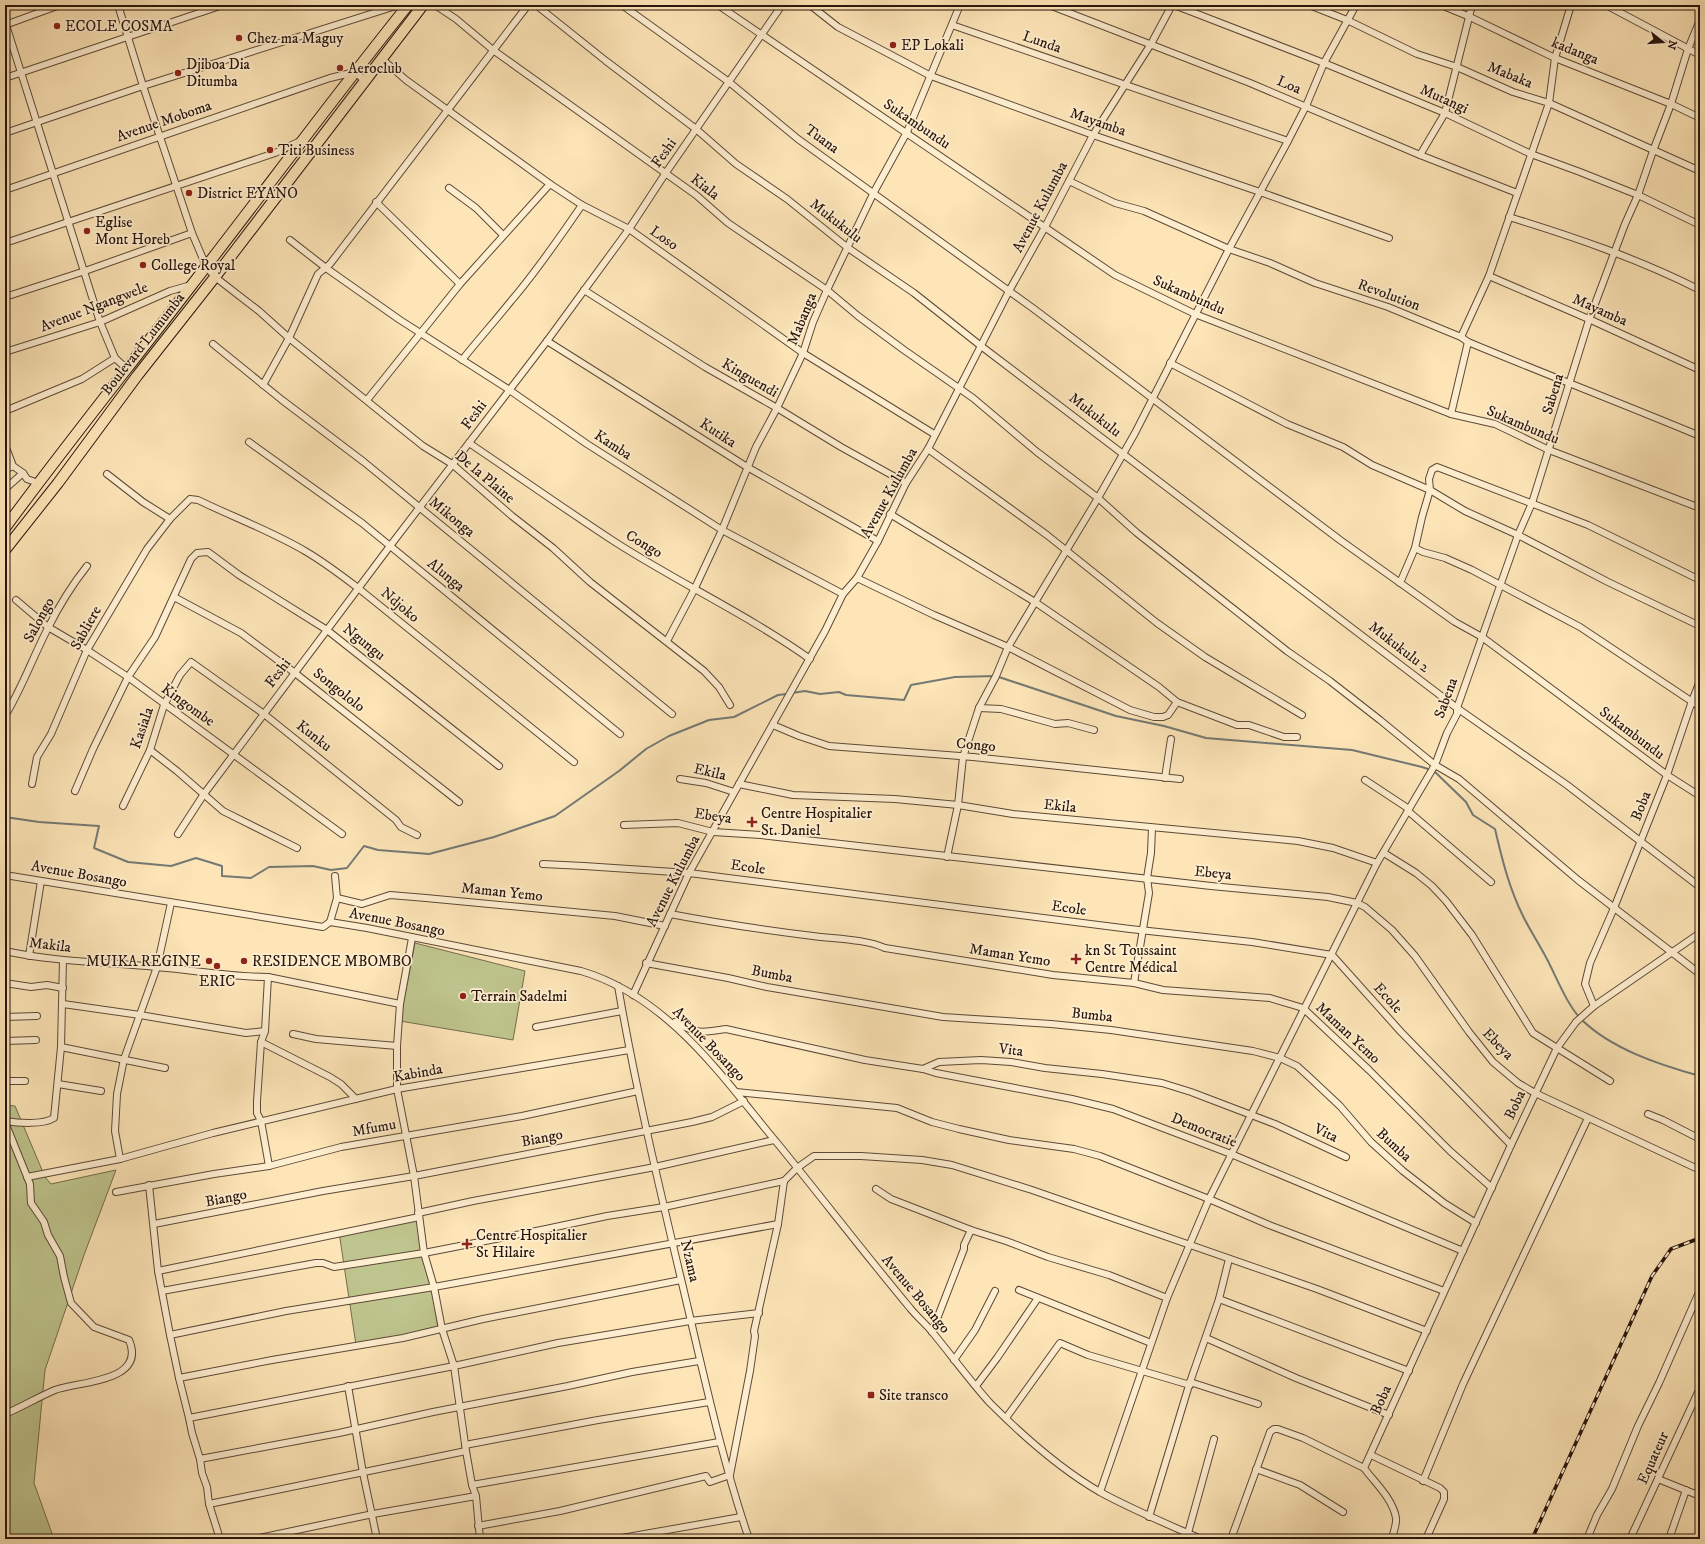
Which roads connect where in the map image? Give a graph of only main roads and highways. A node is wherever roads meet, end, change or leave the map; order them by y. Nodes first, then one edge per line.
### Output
1 (408, 5) edge
2 (421, 5) edge
3 (279, 170) junction
4 (291, 178) junction
5 (45, 474) junction
6 (58, 483) junction
7 (5, 528) edge
8 (5, 550) edge

1 - 3 highway, Boulevard Lumumba
2 - 4 highway, Boulevard Lumumba
3 - 4 highway
3 - 5 highway, Boulevard Lumumba
4 - 6 highway, Boulevard Lumumba
5 - 6 highway
5 - 7 highway, Boulevard Lumumba
6 - 8 highway, Boulevard Lumumba

